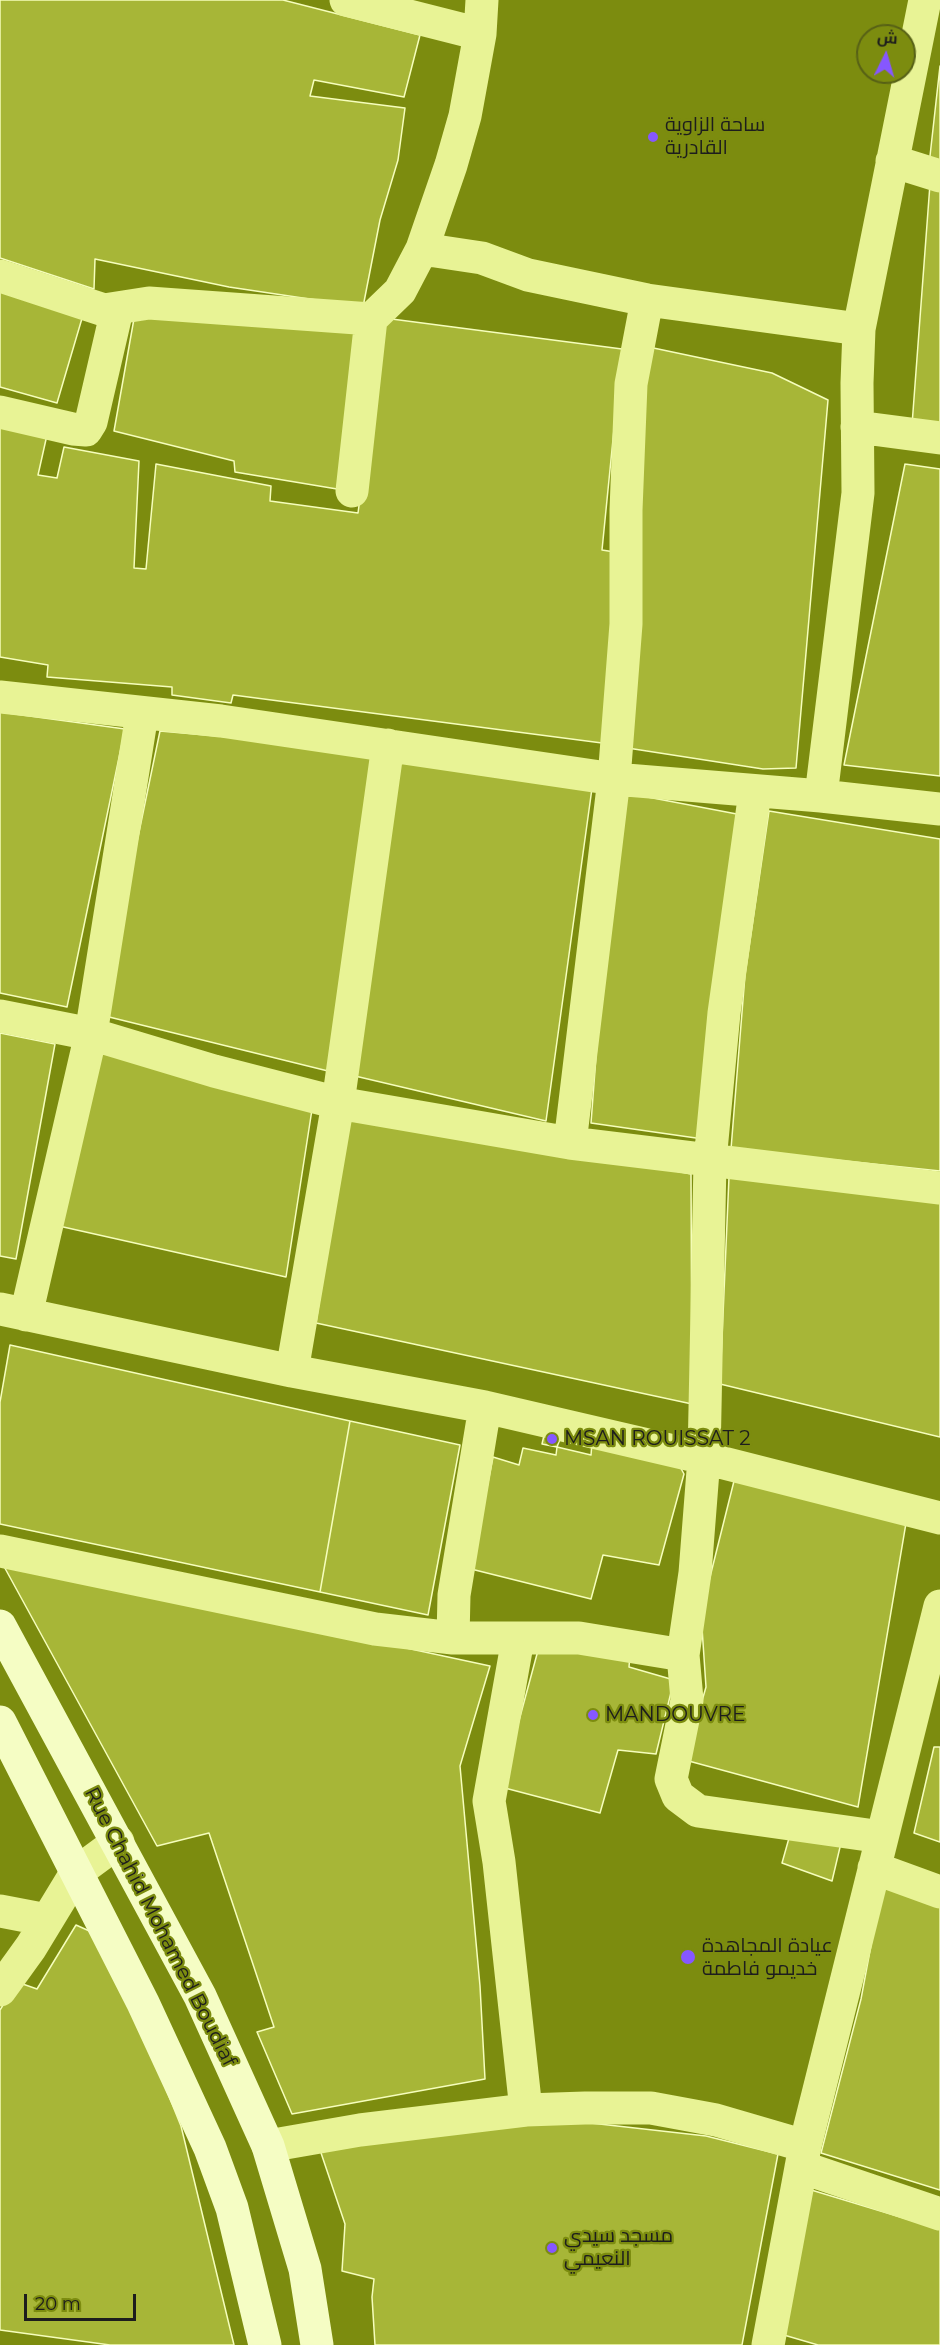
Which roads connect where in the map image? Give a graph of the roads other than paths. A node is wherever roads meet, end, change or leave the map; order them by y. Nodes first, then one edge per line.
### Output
1 (346, 0) edge
2 (482, 0) edge
3 (925, 0) edge
4 (480, 34) junction
5 (892, 161) junction
6 (940, 176) edge
7 (422, 249) junction
8 (0, 276) edge
9 (646, 300) junction
10 (117, 310) junction
11 (371, 319) junction
12 (860, 328) junction
13 (0, 412) edge
14 (857, 427) junction
15 (940, 438) edge
16 (352, 491) dead end
17 (0, 697) edge
18 (142, 714) junction
19 (388, 745) junction
20 (614, 779) junction
21 (755, 792) junction
22 (821, 796) junction
23 (940, 809) edge
24 (0, 1016) edge
25 (91, 1034) junction
26 (338, 1103) junction
27 (570, 1143) junction
28 (710, 1161) junction
29 (940, 1188) edge
30 (13, 1312) edge
31 (292, 1371) junction
32 (485, 1407) junction
33 (704, 1458) junction
34 (940, 1518) edge
35 (0, 1551) edge
36 (940, 1606) edge
37 (0, 1626) edge
38 (453, 1638) junction
39 (518, 1639) junction
40 (683, 1655) junction
41 (0, 1722) edge
42 (882, 1837) junction
43 (118, 1842) junction
44 (874, 1868) junction
45 (76, 1873) junction
46 (940, 1892) edge
47 (0, 1911) edge
48 (47, 1920) junction
49 (0, 1990) edge
50 (526, 2110) junction
51 (268, 2146) junction
52 (803, 2156) junction
53 (940, 2214) edge
54 (265, 2345) edge
55 (317, 2345) edge
56 (768, 2345) edge

1 - 4 street
2 - 4 street
3 - 5 street
4 - 7 street
5 - 6 street
5 - 12 street
7 - 9 street
7 - 11 street
8 - 10 street
9 - 12 street
9 - 20 street
10 - 11 street
10 - 13 street
11 - 16 street
12 - 14 street
14 - 15 street
14 - 22 street
17 - 18 street
18 - 19 street
18 - 25 street
19 - 20 street
19 - 26 street
20 - 21 street
20 - 27 street
21 - 22 street
21 - 28 street
22 - 23 street
24 - 25 street
25 - 26 street
25 - 30 street
26 - 27 street
26 - 31 street
27 - 28 street
28 - 29 street
28 - 33 street
30 - 31 street
31 - 32 street
32 - 33 street
32 - 38 street
33 - 34 street
33 - 40 street
35 - 38 street
36 - 42 street
37 - 43 main road, Rue Chahid Mohamed Boudiaf
38 - 39 street
39 - 40 street
39 - 50 street
40 - 42 street
41 - 45 main road
42 - 44 street
43 - 45 street
43 - 51 main road, Rue Chahid Mohamed Boudiaf
44 - 46 street
44 - 52 street
45 - 48 street
45 - 54 main road
47 - 48 street
48 - 49 street
50 - 51 street
50 - 52 street
51 - 55 main road, Rue Chahid Mohamed Boudiaf
52 - 53 street
52 - 56 street

